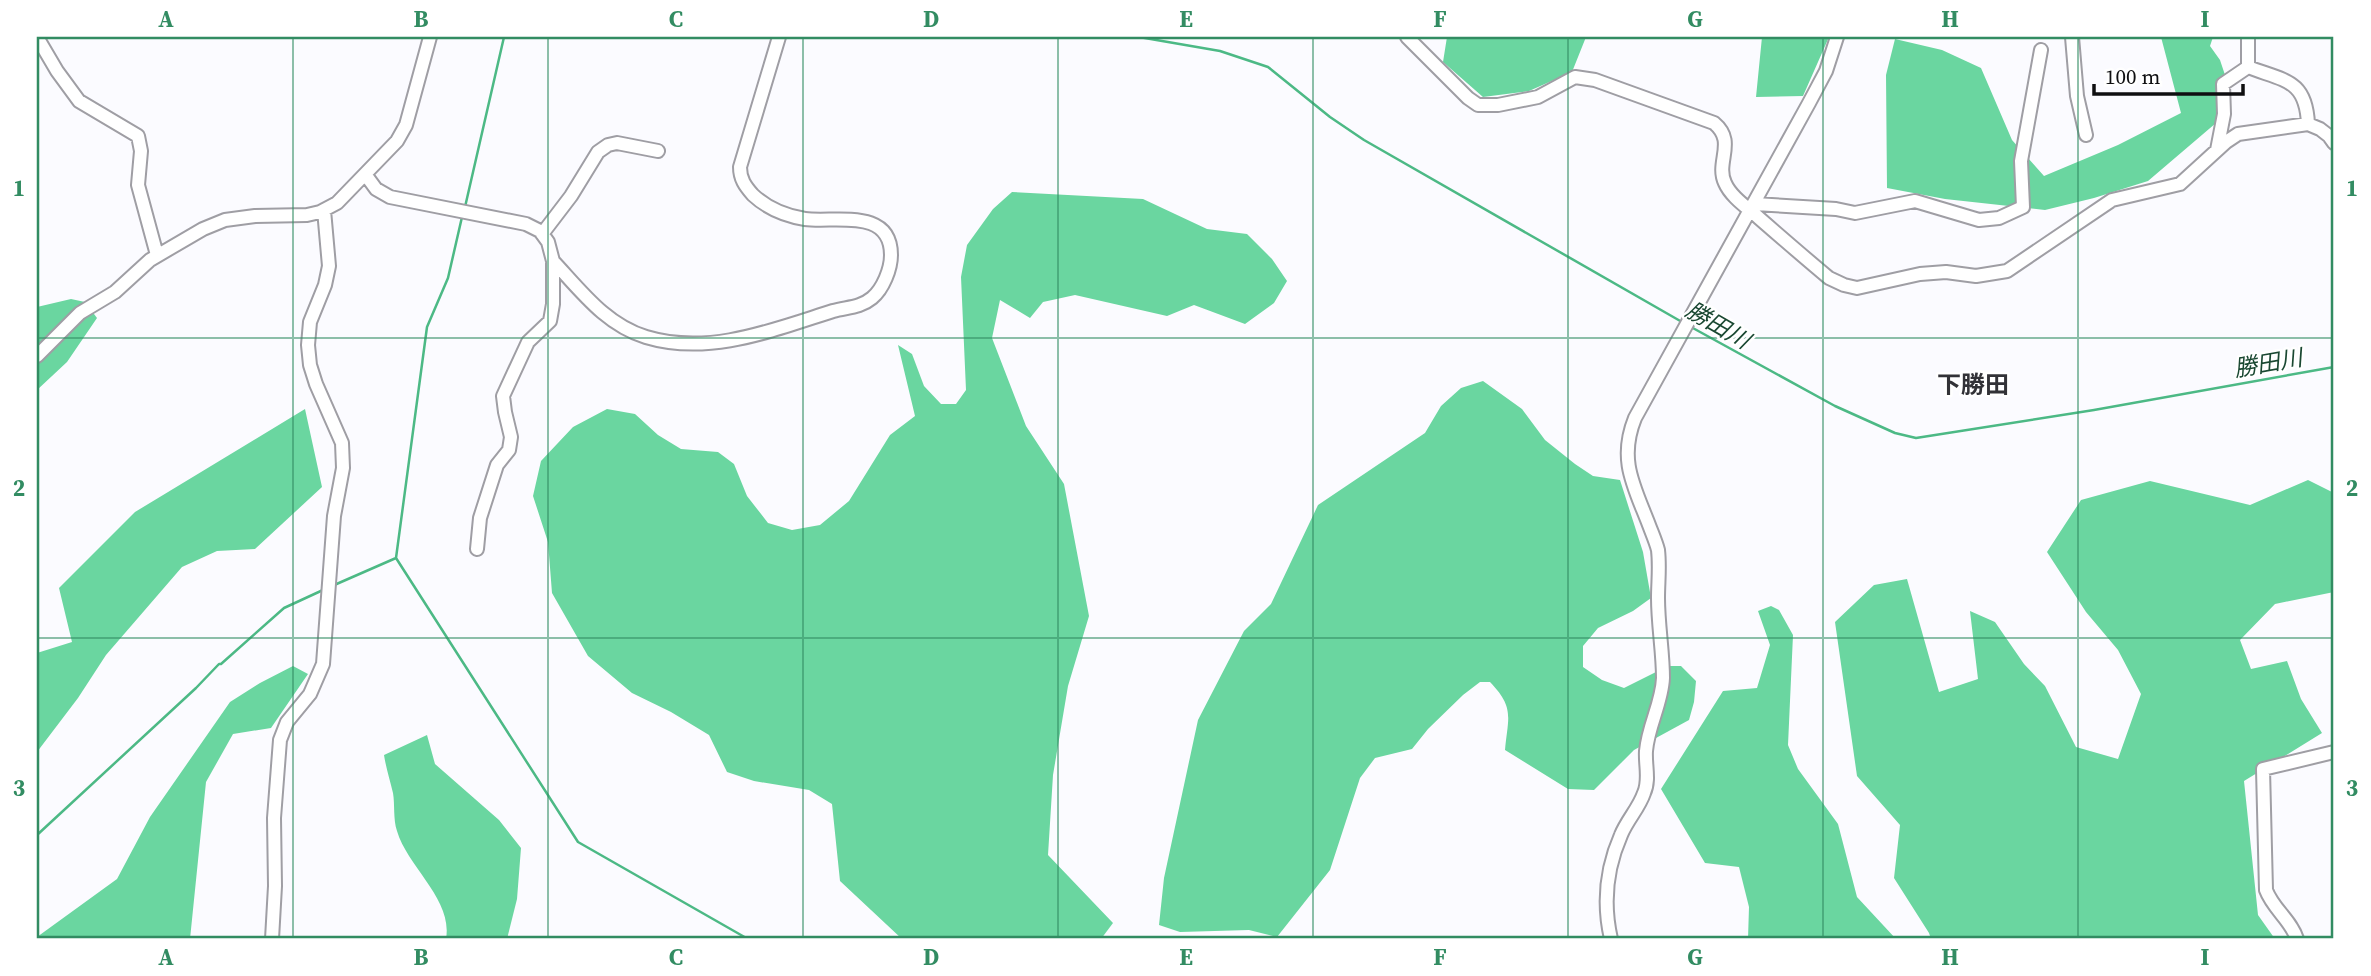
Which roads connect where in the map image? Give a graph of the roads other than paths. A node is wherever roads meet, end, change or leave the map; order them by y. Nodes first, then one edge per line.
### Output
1 (37, 37) edge
2 (430, 37) edge
3 (779, 37) edge
4 (1408, 37) edge
5 (1837, 37) edge
6 (2072, 37) edge
7 (2248, 37) edge
8 (2041, 50) dead end
9 (2248, 67) junction
10 (2308, 124) junction
11 (2086, 135) dead end
12 (2334, 143) edge
13 (2217, 150) junction
14 (658, 151) dead end
15 (365, 174) junction
16 (1753, 208) junction
17 (324, 209) junction
18 (542, 234) junction
19 (157, 255) junction
20 (553, 261) junction
21 (37, 356) edge
22 (477, 549) dead end
23 (2334, 752) edge
24 (272, 939) edge
25 (1611, 939) edge
26 (2297, 939) edge

1 - 19 street
2 - 15 street
3 - 20 street
4 - 16 street
5 - 16 street
6 - 11 street
7 - 9 street
8 - 16 street
9 - 10 street
9 - 13 street
10 - 12 street
10 - 13 street
13 - 16 street
14 - 18 street
15 - 17 street
15 - 18 street
16 - 25 street
17 - 19 street
17 - 24 street
18 - 20 street
19 - 21 street
20 - 22 street
23 - 26 street

